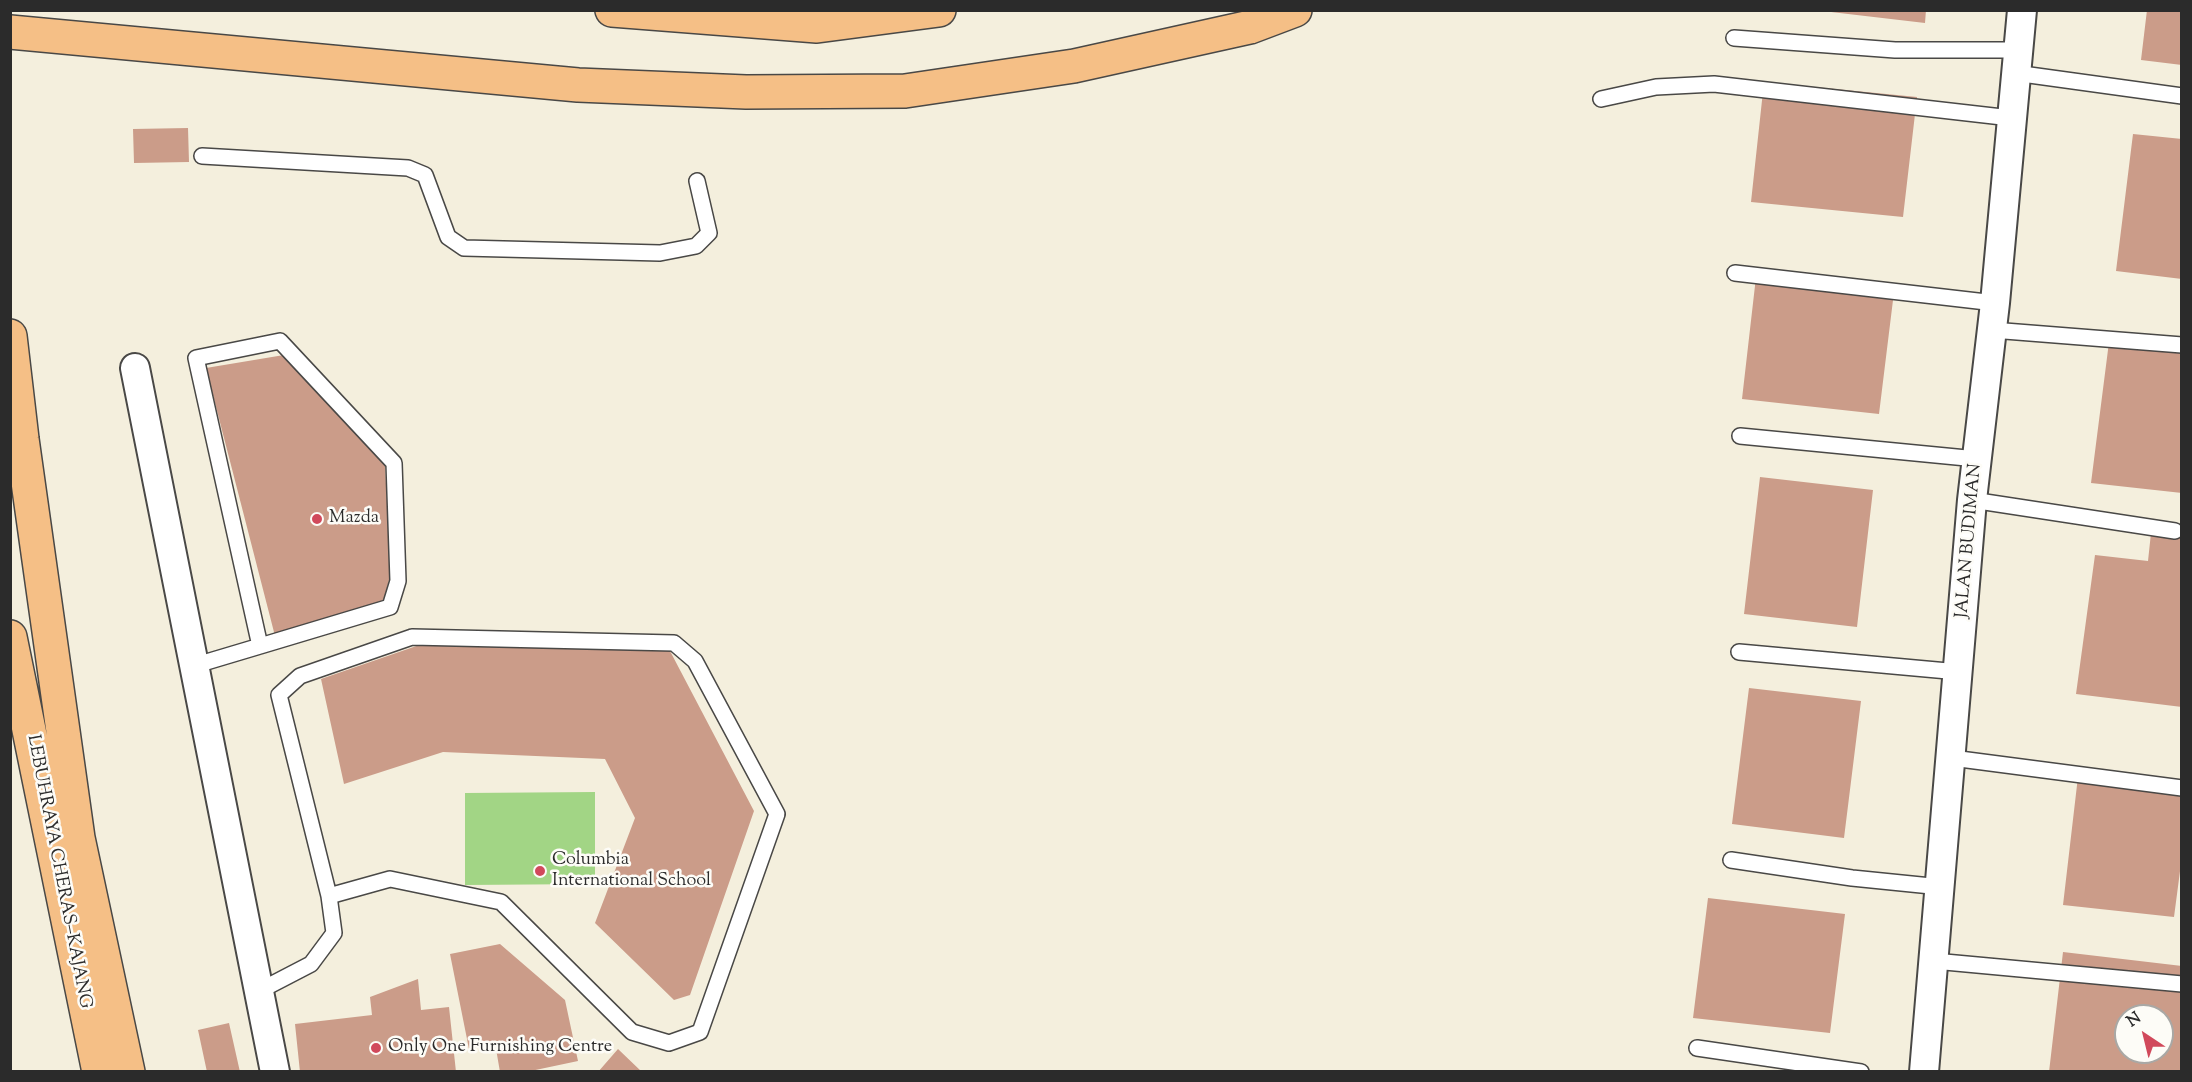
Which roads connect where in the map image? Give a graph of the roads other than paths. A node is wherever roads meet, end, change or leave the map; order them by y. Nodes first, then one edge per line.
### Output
1 (612, 10) edge
2 (939, 10) edge
3 (1295, 10) edge
4 (2022, 10) edge
5 (10, 32) edge
6 (1734, 38) dead end
7 (2016, 62) junction
8 (2181, 96) edge
9 (1601, 99) dead end
10 (2011, 118) junction
11 (202, 156) dead end
12 (697, 181) dead end
13 (1735, 273) dead end
14 (1993, 316) junction
15 (10, 336) edge
16 (2181, 345) edge
17 (135, 368) dead end
18 (1740, 436) dead end
19 (1977, 459) junction
20 (1972, 500) junction
21 (2175, 531) dead end
22 (10, 637) edge
23 (260, 646) junction
24 (1739, 652) dead end
25 (193, 666) junction
26 (1959, 672) junction
27 (1952, 758) junction
28 (2181, 788) edge
29 (1731, 860) dead end
30 (1941, 887) junction
31 (329, 896) junction
32 (1934, 961) junction
33 (2181, 984) edge
34 (259, 991) junction
35 (1697, 1048) dead end
36 (99, 1071) edge
37 (128, 1071) edge
38 (275, 1071) edge
39 (1861, 1071) edge
40 (1924, 1071) edge

1 - 2 highway
3 - 5 highway
4 - 7 street, JALAN BUDIMAN
6 - 7 lane
7 - 8 lane
7 - 10 street, JALAN BUDIMAN
9 - 10 lane
10 - 14 street, JALAN BUDIMAN
11 - 12 lane
13 - 14 lane
14 - 16 lane
14 - 19 street, JALAN BUDIMAN
15 - 37 highway
17 - 25 street
18 - 19 lane
19 - 20 street, JALAN BUDIMAN
20 - 21 lane
20 - 26 street, JALAN BUDIMAN
22 - 36 highway, LEBUHRAYA CHERAS–KAJANG
23 - 23 lane
23 - 25 lane
24 - 26 lane
25 - 34 street
26 - 27 street, JALAN BUDIMAN
27 - 28 lane
27 - 30 street, JALAN BUDIMAN
29 - 30 lane
30 - 32 street, JALAN BUDIMAN
31 - 31 lane
31 - 34 lane
32 - 33 lane
32 - 40 street, JALAN BUDIMAN
34 - 38 street
35 - 39 lane

